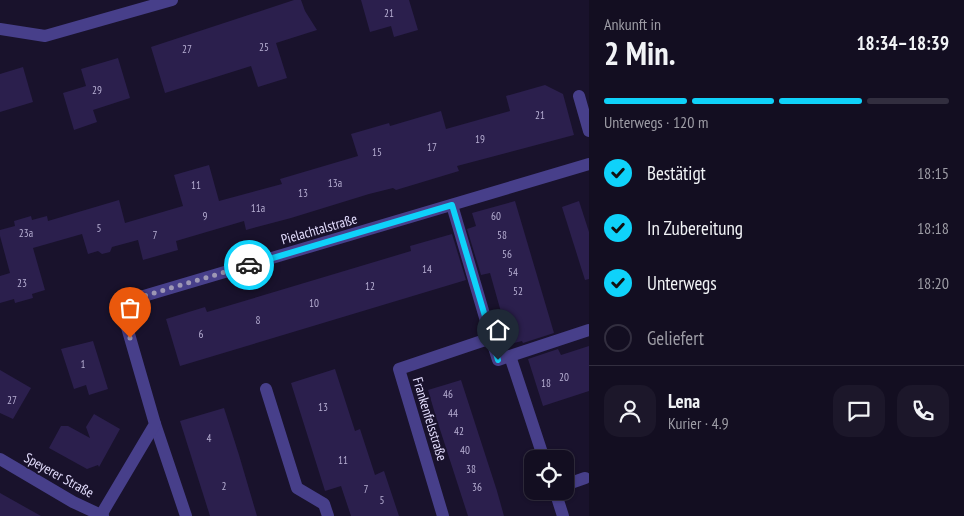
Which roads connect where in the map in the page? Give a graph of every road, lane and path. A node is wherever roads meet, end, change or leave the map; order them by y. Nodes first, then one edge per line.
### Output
1 (172, 0) edge
2 (0, 28) edge
3 (579, 96) dead end
4 (589, 131) edge
5 (589, 164) edge
6 (452, 205) junction
7 (589, 330) edge
8 (491, 338) junction
9 (510, 356) junction
10 (266, 388) dead end
11 (155, 424) junction
12 (541, 450) edge
13 (0, 459) edge
14 (587, 477) edge
15 (574, 482) edge
16 (589, 490) edge
17 (558, 500) edge
18 (439, 515) edge
19 (102, 516) edge
20 (186, 516) edge
21 (328, 516) edge
22 (563, 516) edge

1 - 2 street
3 - 4 street
5 - 6 street, Pielachtalstraße
6 - 8 street
6 - 11 street, Pielachtalstraße
7 - 9 street
8 - 9 street
8 - 18 street, Frankenfelsstraße
9 - 12 street
10 - 21 street
11 - 19 street
11 - 20 street, Pielachtalstraße
13 - 19 street, Speyerer Straße
14 - 15 street
14 - 16 street
17 - 22 street

